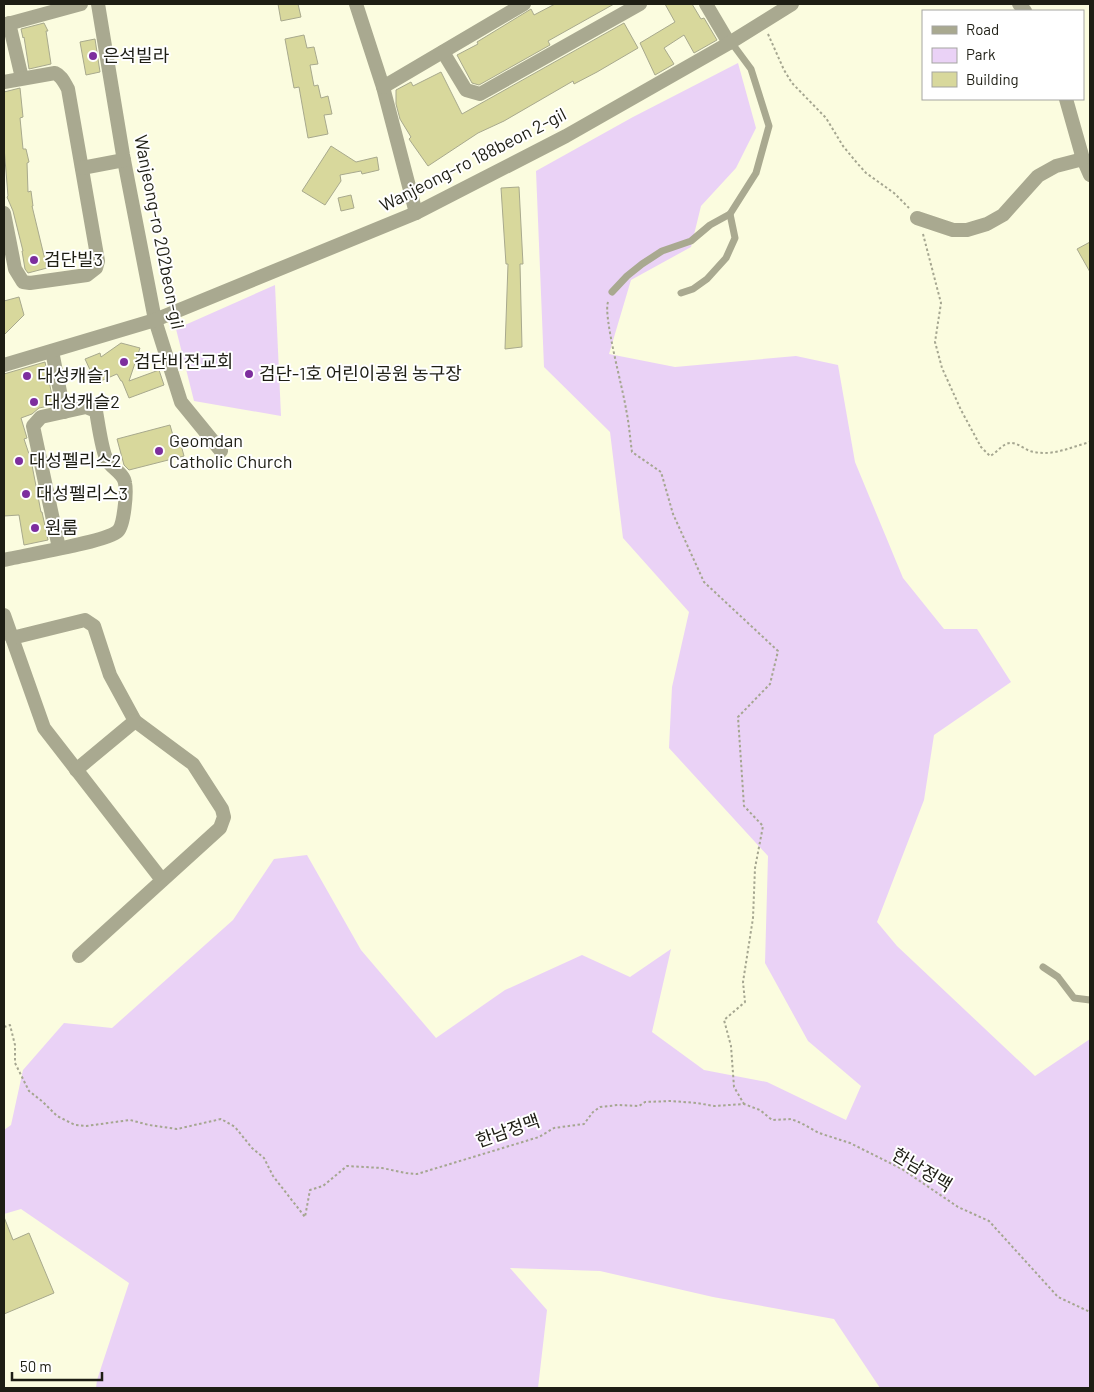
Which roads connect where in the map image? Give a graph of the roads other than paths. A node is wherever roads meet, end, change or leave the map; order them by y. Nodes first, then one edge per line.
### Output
1 (80, 4) edge
2 (98, 4) edge
3 (357, 4) edge
4 (524, 4) edge
5 (640, 4) edge
6 (706, 4) edge
7 (792, 4) edge
8 (621, 8) edge
9 (7, 24) edge
10 (730, 42) junction
11 (443, 52) junction
12 (22, 78) junction
13 (4, 82) edge
14 (383, 87) junction
15 (1066, 100) edge
16 (1083, 158) junction
17 (124, 160) junction
18 (82, 168) junction
19 (1090, 175) edge
20 (416, 213) junction
21 (4, 214) edge
22 (730, 214) junction
23 (917, 218) road end
24 (612, 292) road end
25 (681, 293) dead end
26 (155, 320) junction
27 (52, 351) junction
28 (4, 365) edge
29 (64, 412) junction
30 (221, 451) dead end
31 (59, 548) junction
32 (4, 560) edge
33 (4, 615) edge
34 (12, 638) junction
35 (135, 721) junction
36 (76, 770) junction
37 (162, 880) junction
38 (79, 956) dead end
39 (1043, 967) dead end
40 (1090, 1000) edge

1 - 9 street
2 - 17 street, Wanjeong-ro 202beon-gil
3 - 14 street
4 - 11 street
5 - 8 street
6 - 10 street
7 - 10 street, Wanjeong-ro 188beon 2-gil
8 - 11 street
9 - 12 street
10 - 20 street, Wanjeong-ro 188beon 2-gil
10 - 22 lane
11 - 14 street
12 - 13 street
12 - 18 street
14 - 20 street
15 - 16 street
16 - 19 street
16 - 23 street
17 - 18 street
17 - 26 street, Wanjeong-ro 202beon-gil
18 - 21 street
20 - 26 street, Wanjeong-ro 188beon 2-gil
22 - 24 lane
22 - 25 lane
26 - 27 street, Wanjeong-ro 188beon 2-gil
26 - 30 street, Wanjeong-ro 202beon-gil
27 - 28 street, Wanjeong-ro 188beon 2-gil
27 - 29 street
29 - 31 street
29 - 31 street
31 - 32 street
33 - 34 street
34 - 35 street
34 - 36 street
35 - 36 street
35 - 37 street
36 - 37 street
37 - 38 street
39 - 40 lane

